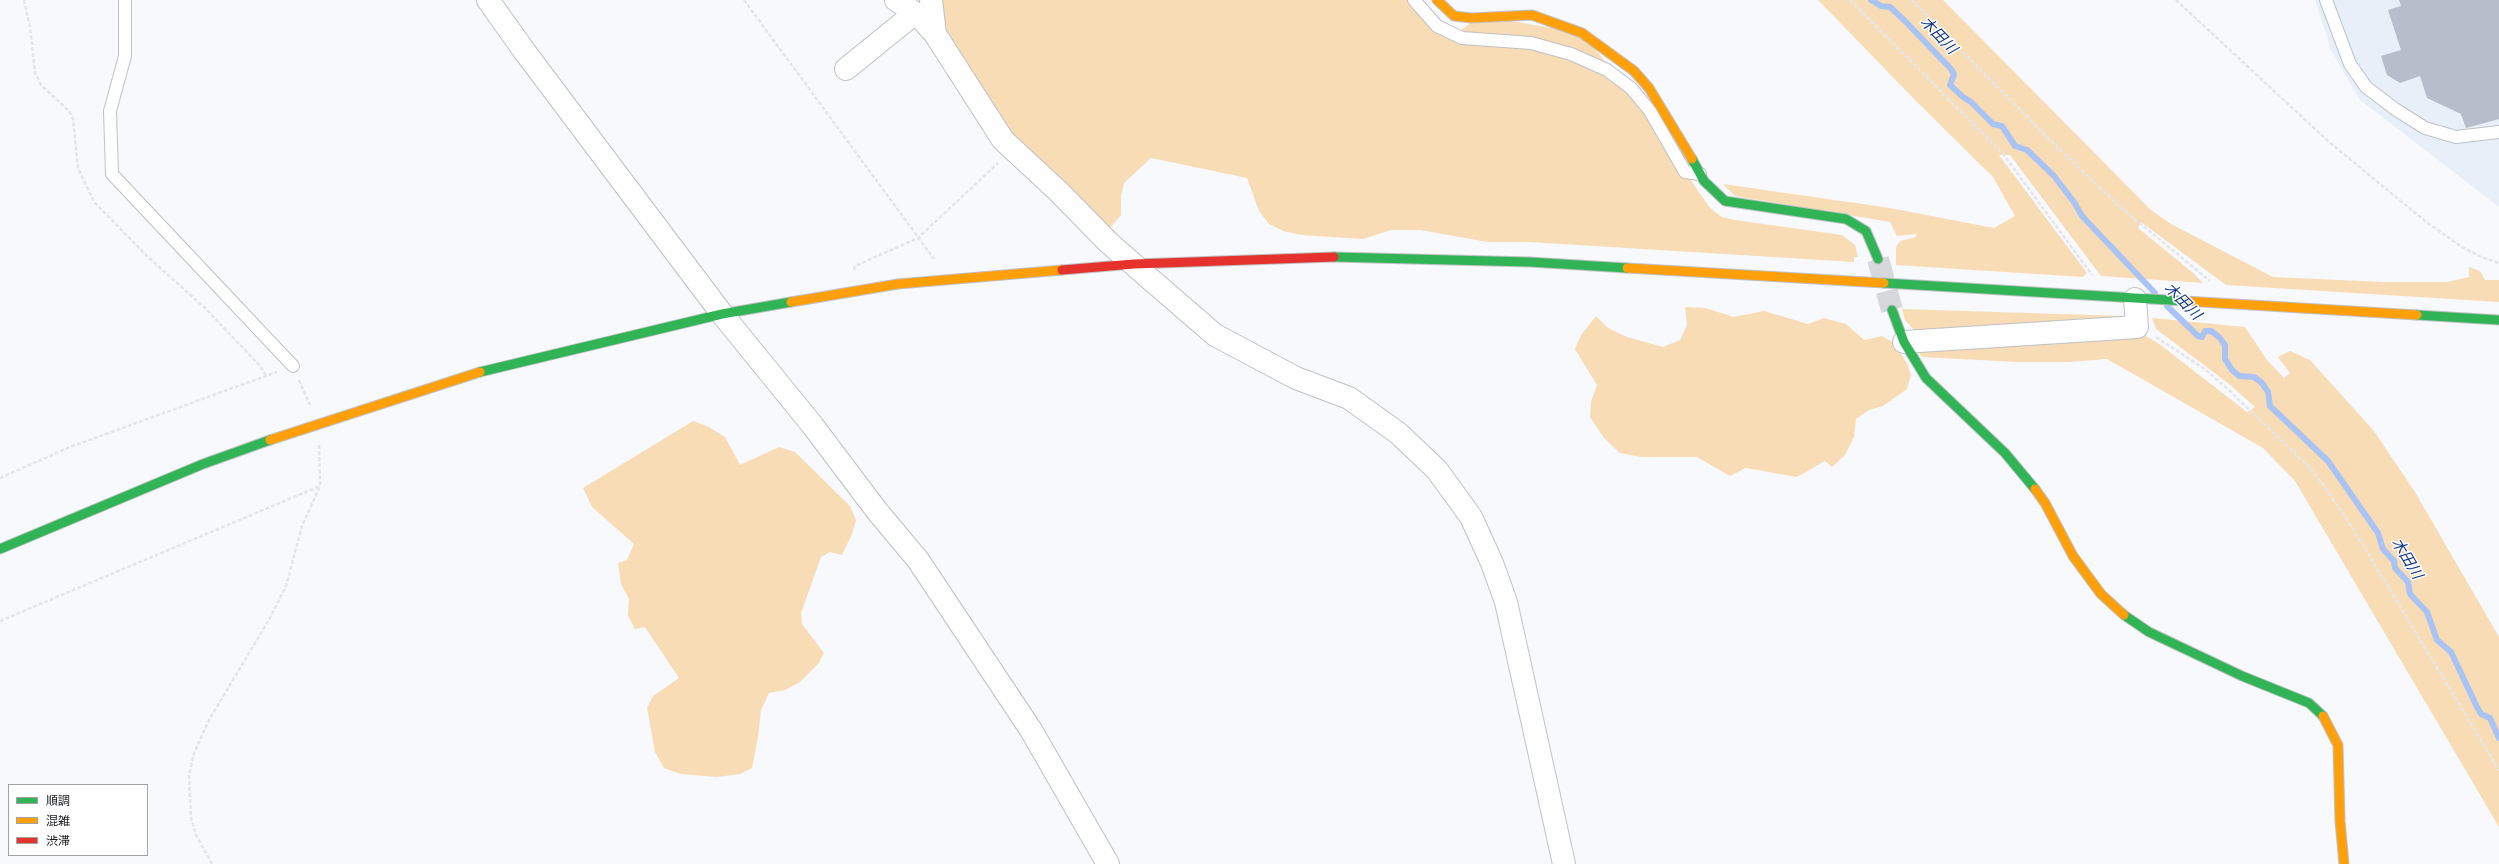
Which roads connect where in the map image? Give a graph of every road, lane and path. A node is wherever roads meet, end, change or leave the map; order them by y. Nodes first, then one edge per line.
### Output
1 (125, 0) edge
2 (488, 0) edge
3 (744, 0) edge
4 (896, 0) edge
5 (1414, 0) edge
6 (1437, 0) edge
7 (1850, 0) edge
8 (1912, 0) edge
9 (2176, 0) edge
10 (2326, 0) edge
11 (923, 7) edge
12 (846, 69) dead end
13 (2499, 132) edge
14 (1013, 149) junction
15 (1700, 174) junction
16 (918, 238) junction
17 (1878, 259) tunnel mouth
18 (2084, 262) dead end
19 (2499, 263) edge
20 (1134, 264) junction
21 (2194, 268) dead end
22 (944, 281) junction
23 (855, 292) junction
24 (2135, 299) junction
25 (1892, 310) tunnel mouth
26 (722, 314) junction
27 (2499, 320) edge
28 (2156, 337) dead end
29 (1904, 342) junction
30 (293, 366) junction
31 (318, 423) junction
32 (0, 478) edge
33 (320, 486) junction
34 (0, 550) edge
35 (0, 621) edge
36 (2499, 770) edge
37 (212, 864) edge
38 (1108, 864) edge
39 (1564, 864) edge
40 (2344, 864) edge

1 - 30 lane
2 - 26 street
3 - 16 path
4 - 11 street
5 - 15 lane
6 - 15 street
7 - 18 path
8 - 21 path
9 - 19 path
10 - 13 lane
11 - 12 street
11 - 14 street
14 - 16 path
14 - 20 street
15 - 17 street
16 - 22 path
16 - 23 path
20 - 22 street
20 - 24 street
20 - 39 street
22 - 23 street
23 - 26 street
24 - 27 street
24 - 29 street
25 - 29 street
26 - 31 street
26 - 38 street
28 - 36 path
29 - 40 street
30 - 31 path
30 - 32 path
31 - 33 path
31 - 34 street
33 - 35 path
33 - 37 path

